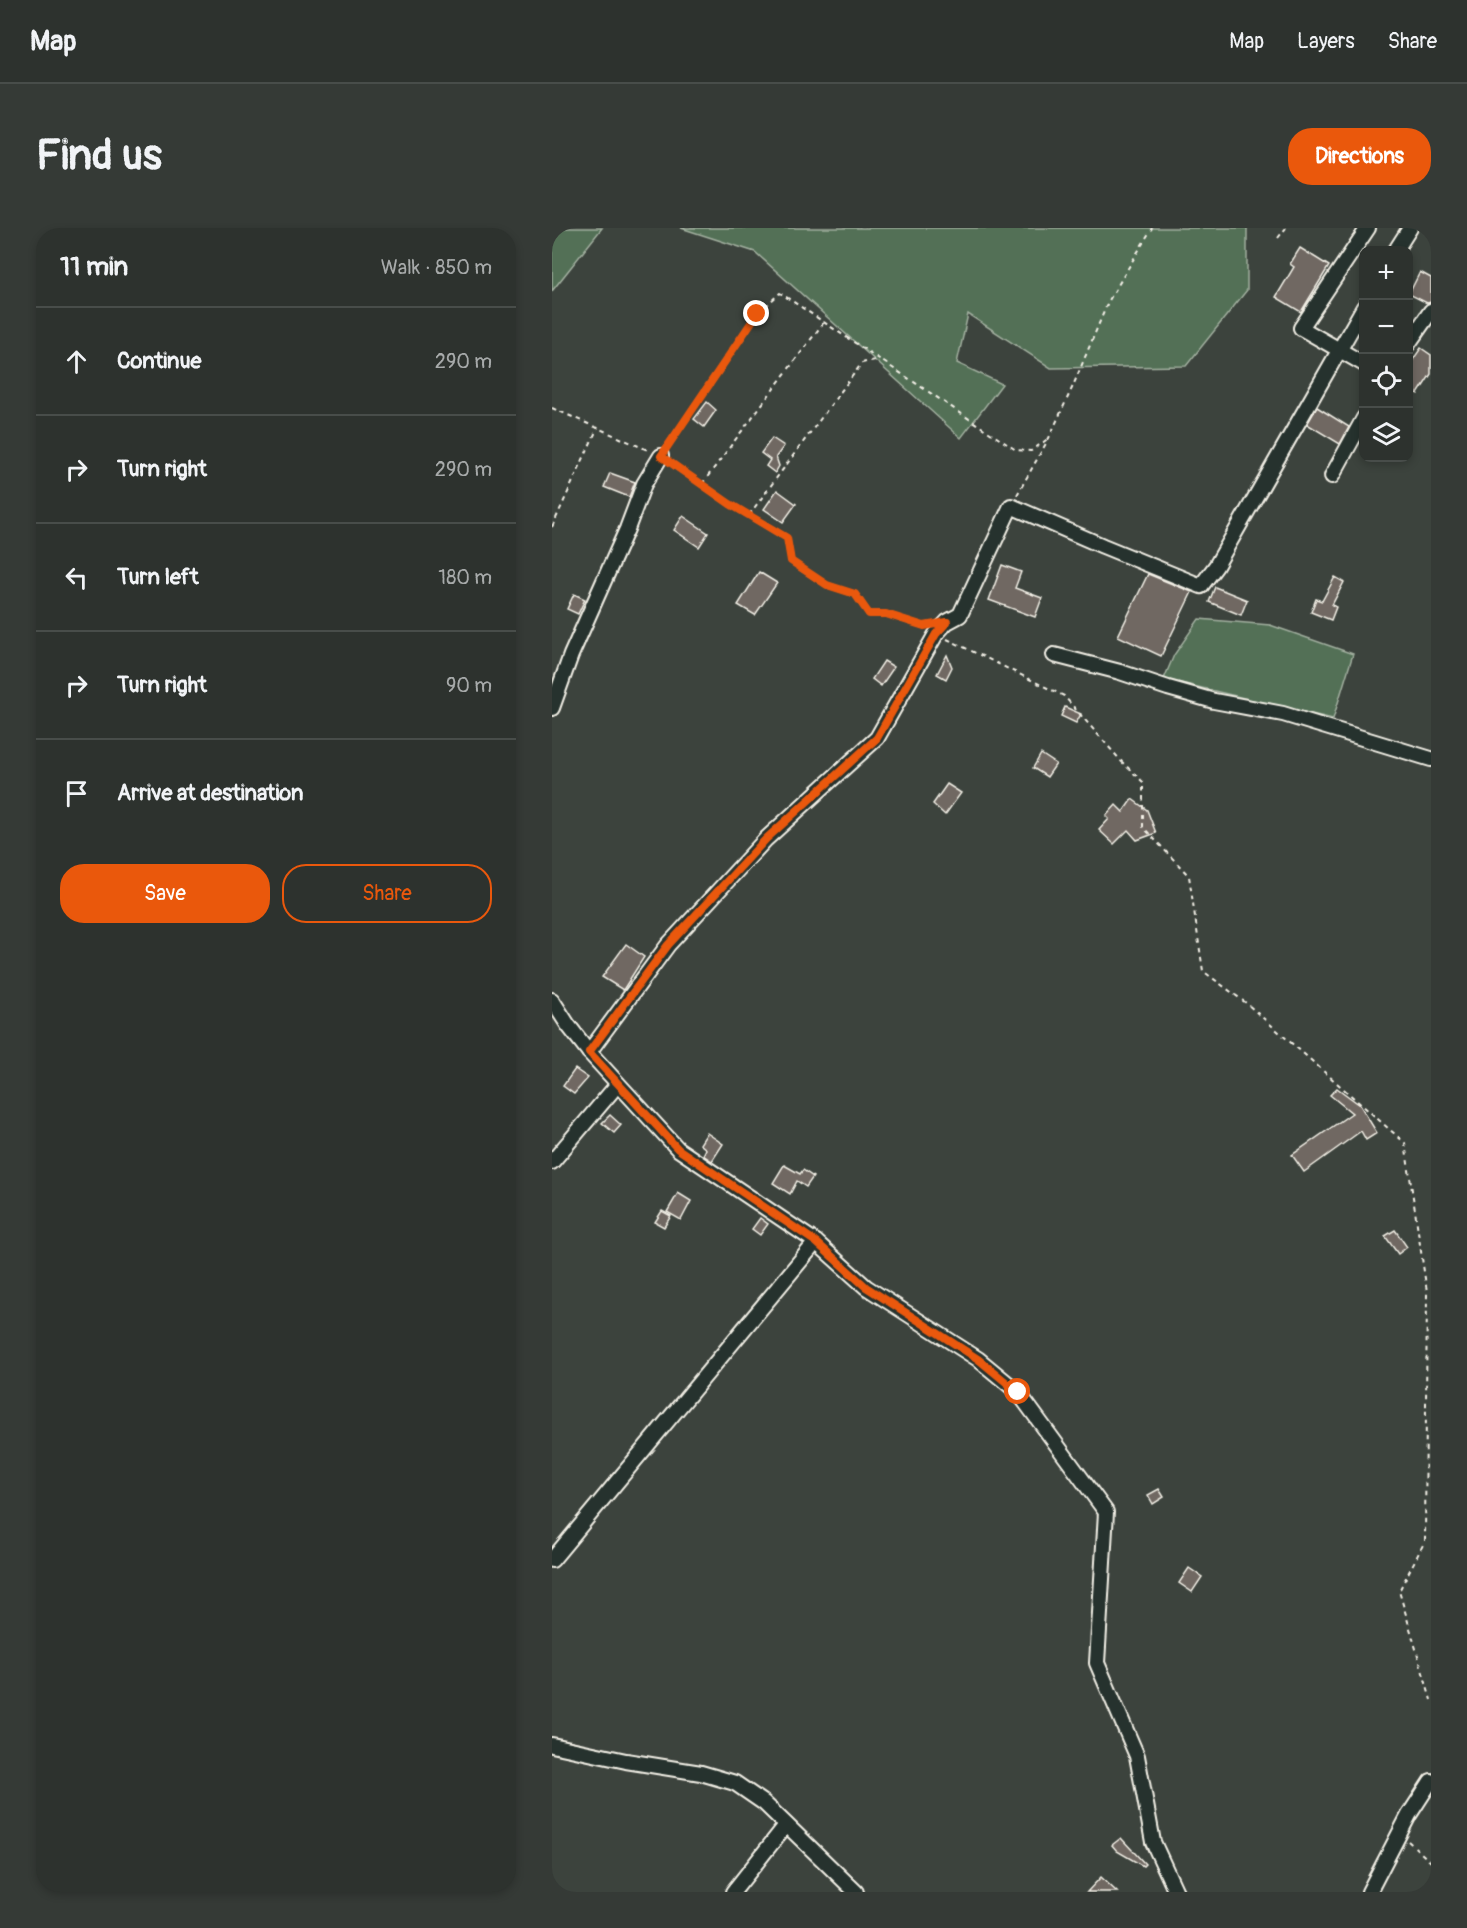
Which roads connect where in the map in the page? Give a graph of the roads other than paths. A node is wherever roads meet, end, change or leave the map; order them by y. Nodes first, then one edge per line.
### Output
1 (1368, 228) edge
2 (1410, 228) edge
3 (1399, 246) edge
4 (1431, 311) edge
5 (1359, 316) edge
6 (1413, 337) edge
7 (1339, 350) junction
8 (1359, 361) edge
9 (1359, 427) edge
10 (661, 456) road end
11 (1332, 476) dead end
12 (1054, 656) dead end
13 (552, 708) edge
14 (1431, 759) edge
15 (552, 1000) edge
16 (589, 1052) junction
17 (618, 1084) junction
18 (552, 1162) edge
19 (816, 1242) junction
20 (552, 1560) edge
21 (552, 1745) edge
22 (1431, 1781) edge
23 (786, 1825) junction
24 (733, 1892) edge
25 (856, 1892) edge
26 (1176, 1892) edge
27 (1369, 1892) edge

1 - 7 street
2 - 3 street
4 - 6 street
5 - 7 street
7 - 8 street
7 - 16 street
9 - 11 street
10 - 13 street
12 - 14 street
15 - 16 street
16 - 17 street
17 - 18 street
17 - 19 street
19 - 20 street
19 - 26 street
21 - 23 street
22 - 27 street
23 - 24 street
23 - 25 street

